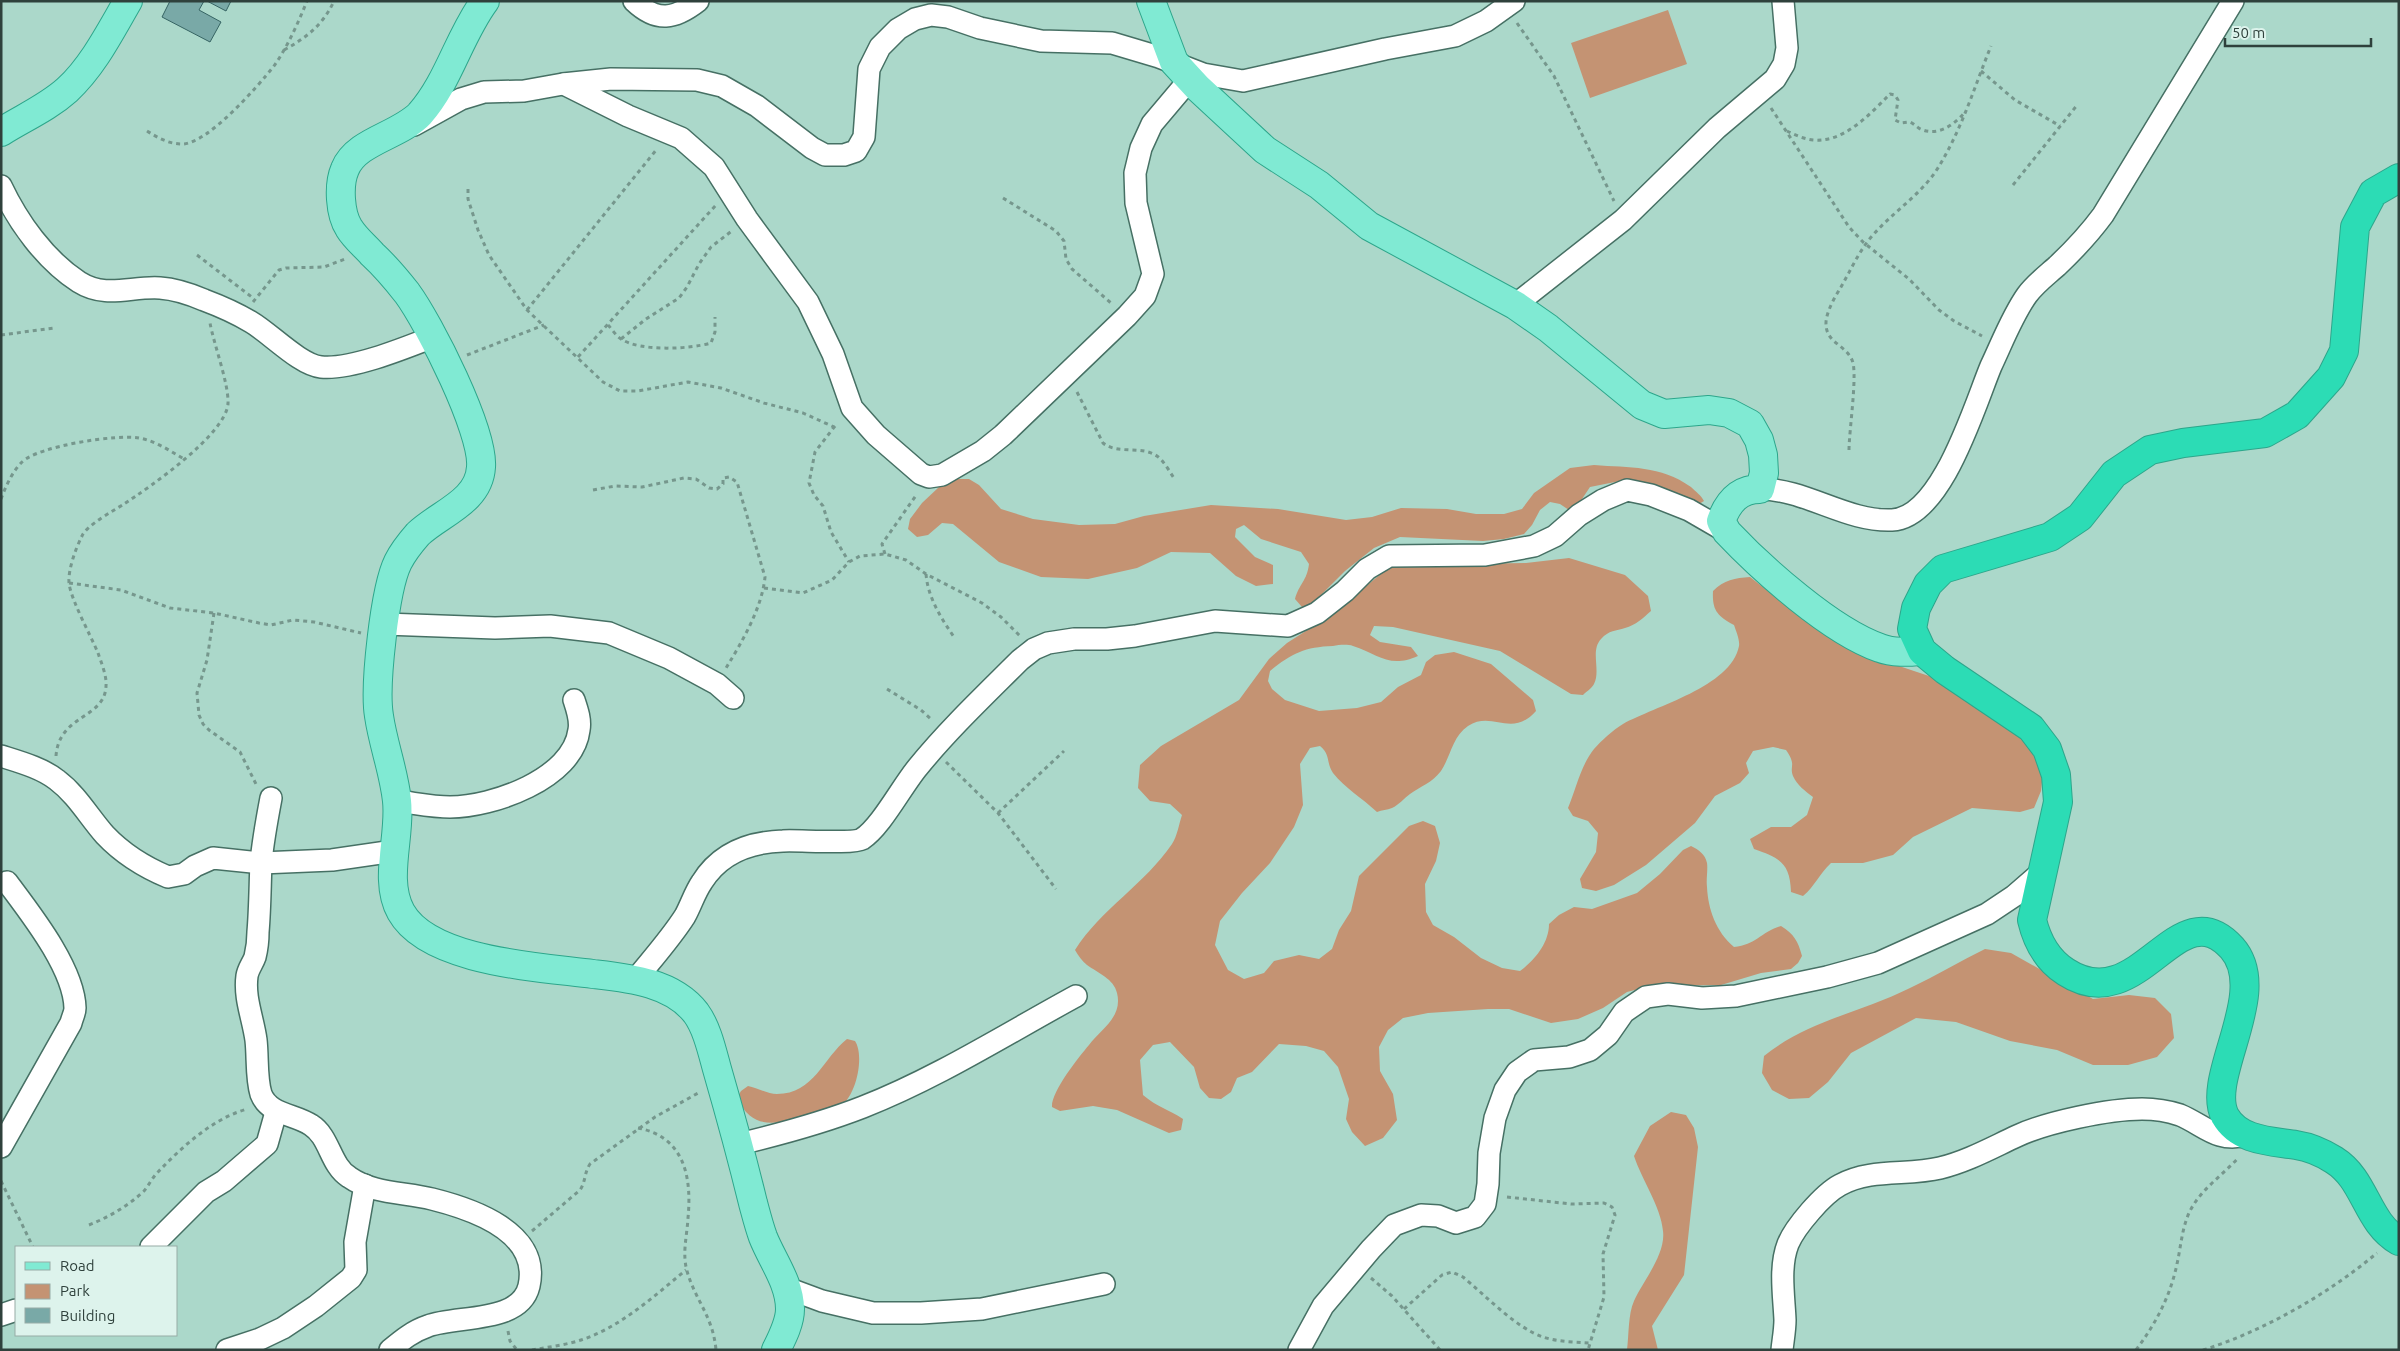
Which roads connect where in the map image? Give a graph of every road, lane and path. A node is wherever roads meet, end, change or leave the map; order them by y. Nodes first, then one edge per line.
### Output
1 (128, 1) edge
2 (307, 1) edge
3 (334, 1) edge
4 (485, 1) edge
5 (634, 1) edge
6 (698, 1) edge
7 (1151, 1) edge
8 (1783, 1) edge
9 (2233, 1) edge
10 (1510, 4) edge
11 (1991, 46) dead end
12 (283, 51) junction
13 (1182, 70) junction
14 (1981, 71) junction
15 (563, 84) junction
16 (1761, 92) junction
17 (2078, 104) dead end
18 (1969, 108) junction
19 (2060, 126) junction
20 (402, 130) junction
21 (147, 131) dead end
22 (1786, 131) junction
23 (1, 132) edge
24 (670, 133) junction
25 (2399, 178) edge
26 (2013, 185) dead end
27 (1, 186) edge
28 (468, 189) dead end
29 (729, 190) junction
30 (1003, 198) dead end
31 (747, 219) junction
32 (1623, 220) junction
33 (1866, 244) junction
34 (366, 247) junction
35 (197, 255) dead end
36 (205, 300) junction
37 (255, 300) junction
38 (1515, 305) junction
39 (527, 310) junction
40 (242, 316) junction
41 (1127, 316) junction
42 (715, 317) dead end
43 (544, 325) junction
44 (608, 325) junction
45 (54, 328) dead end
46 (1, 335) edge
47 (433, 338) junction
48 (621, 339) junction
49 (2002, 345) junction
50 (578, 357) junction
51 (446, 363) junction
52 (1064, 376) junction
53 (852, 408) junction
54 (834, 427) junction
55 (1849, 450) dead end
56 (184, 459) junction
57 (929, 477) junction
58 (1174, 478) dead end
59 (1760, 489) junction
60 (593, 490) dead end
61 (1, 499) edge
62 (1727, 532) junction
63 (885, 554) junction
64 (849, 562) junction
65 (926, 574) junction
66 (69, 583) junction
67 (764, 588) junction
68 (214, 613) junction
69 (384, 632) junction
70 (954, 637) dead end
71 (1034, 649) junction
72 (1922, 651) junction
73 (717, 684) junction
74 (887, 689) dead end
75 (733, 698) dead end
76 (574, 700) dead end
77 (940, 742) junction
78 (1064, 752) dead end
79 (1, 756) edge
80 (57, 779) junction
81 (397, 801) junction
82 (270, 806) joint
83 (998, 813) junction
84 (394, 851) junction
85 (261, 863) junction
86 (2044, 870) junction
87 (6, 882) dead end
88 (1056, 889) dead end
89 (636, 978) junction
90 (1076, 996) dead end
91 (721, 1082) junction
92 (272, 1108) junction
93 (637, 1128) junction
94 (2250, 1136) junction
95 (739, 1144) junction
96 (1, 1147) edge
97 (1, 1181) edge
98 (366, 1185) junction
99 (1486, 1194) junction
100 (89, 1226) dead end
101 (2397, 1240) edge
102 (518, 1243) junction
103 (33, 1246) edge
104 (153, 1246) edge
105 (1357, 1266) junction
106 (686, 1270) junction
107 (1104, 1284) dead end
108 (787, 1288) junction
109 (1404, 1309) junction
110 (15, 1310) edge
111 (1, 1315) edge
112 (1590, 1342) junction
113 (226, 1350) edge
114 (390, 1350) edge
115 (532, 1350) edge
116 (716, 1350) edge
117 (776, 1350) edge
118 (1299, 1350) edge
119 (1440, 1350) edge
120 (1588, 1350) edge
121 (1782, 1350) edge
122 (2136, 1350) edge
123 (2203, 1350) edge

1 - 23 main road
2 - 12 path
3 - 12 path
4 - 20 main road
5 - 6 street
7 - 13 main road
8 - 16 street
9 - 49 street
10 - 13 street
10 - 32 path
11 - 14 path
12 - 21 path
13 - 15 street
13 - 38 main road
13 - 41 street
14 - 18 path
14 - 19 path
15 - 20 street
15 - 24 street
16 - 22 path
16 - 32 street
17 - 19 path
18 - 22 path
18 - 33 path
19 - 26 path
20 - 34 main road
22 - 33 path
24 - 29 street
24 - 39 path
25 - 72 highway
27 - 36 street
28 - 39 path
29 - 31 street
29 - 44 path
30 - 41 path
31 - 48 path
31 - 53 street
32 - 38 street
33 - 49 path
33 - 55 path
34 - 37 path
34 - 47 main road
35 - 37 path
36 - 40 street
36 - 56 path
37 - 40 path
38 - 59 main road
39 - 43 path
40 - 47 street
41 - 52 street
42 - 48 path
43 - 50 path
43 - 51 path
44 - 48 path
44 - 50 path
45 - 46 path
47 - 51 main road
49 - 59 street
50 - 54 path
51 - 69 main road
52 - 57 street
52 - 58 path
53 - 54 path
53 - 57 street
54 - 64 path
56 - 61 path
56 - 66 path
57 - 63 path
59 - 62 main road
60 - 67 path
62 - 71 street
62 - 72 main road
63 - 64 path
63 - 65 path
64 - 67 path
65 - 70 path
65 - 71 path
66 - 68 path
66 - 80 path
67 - 73 path
68 - 69 path
68 - 82 path
69 - 73 street
69 - 81 main road
71 - 77 street
72 - 86 highway
73 - 75 street
74 - 77 path
76 - 81 street
77 - 83 path
77 - 89 street
78 - 83 path
79 - 80 street
80 - 85 street
81 - 84 main road
82 - 85 street
83 - 88 path
84 - 85 street
84 - 89 main road
85 - 92 street
86 - 94 highway
86 - 99 street
87 - 96 street
89 - 91 main road
90 - 95 street
91 - 93 path
91 - 95 main road
92 - 98 street
92 - 100 path
92 - 104 street
93 - 102 path
93 - 106 path
94 - 101 highway
94 - 121 street
94 - 122 path
95 - 108 main road
97 - 103 path
98 - 102 street
98 - 113 street
99 - 105 street
99 - 112 path
101 - 123 path
102 - 114 street
105 - 109 path
105 - 118 street
106 - 115 path
106 - 116 path
107 - 108 street
108 - 117 main road
109 - 112 path
109 - 119 path
110 - 111 street
112 - 120 path

